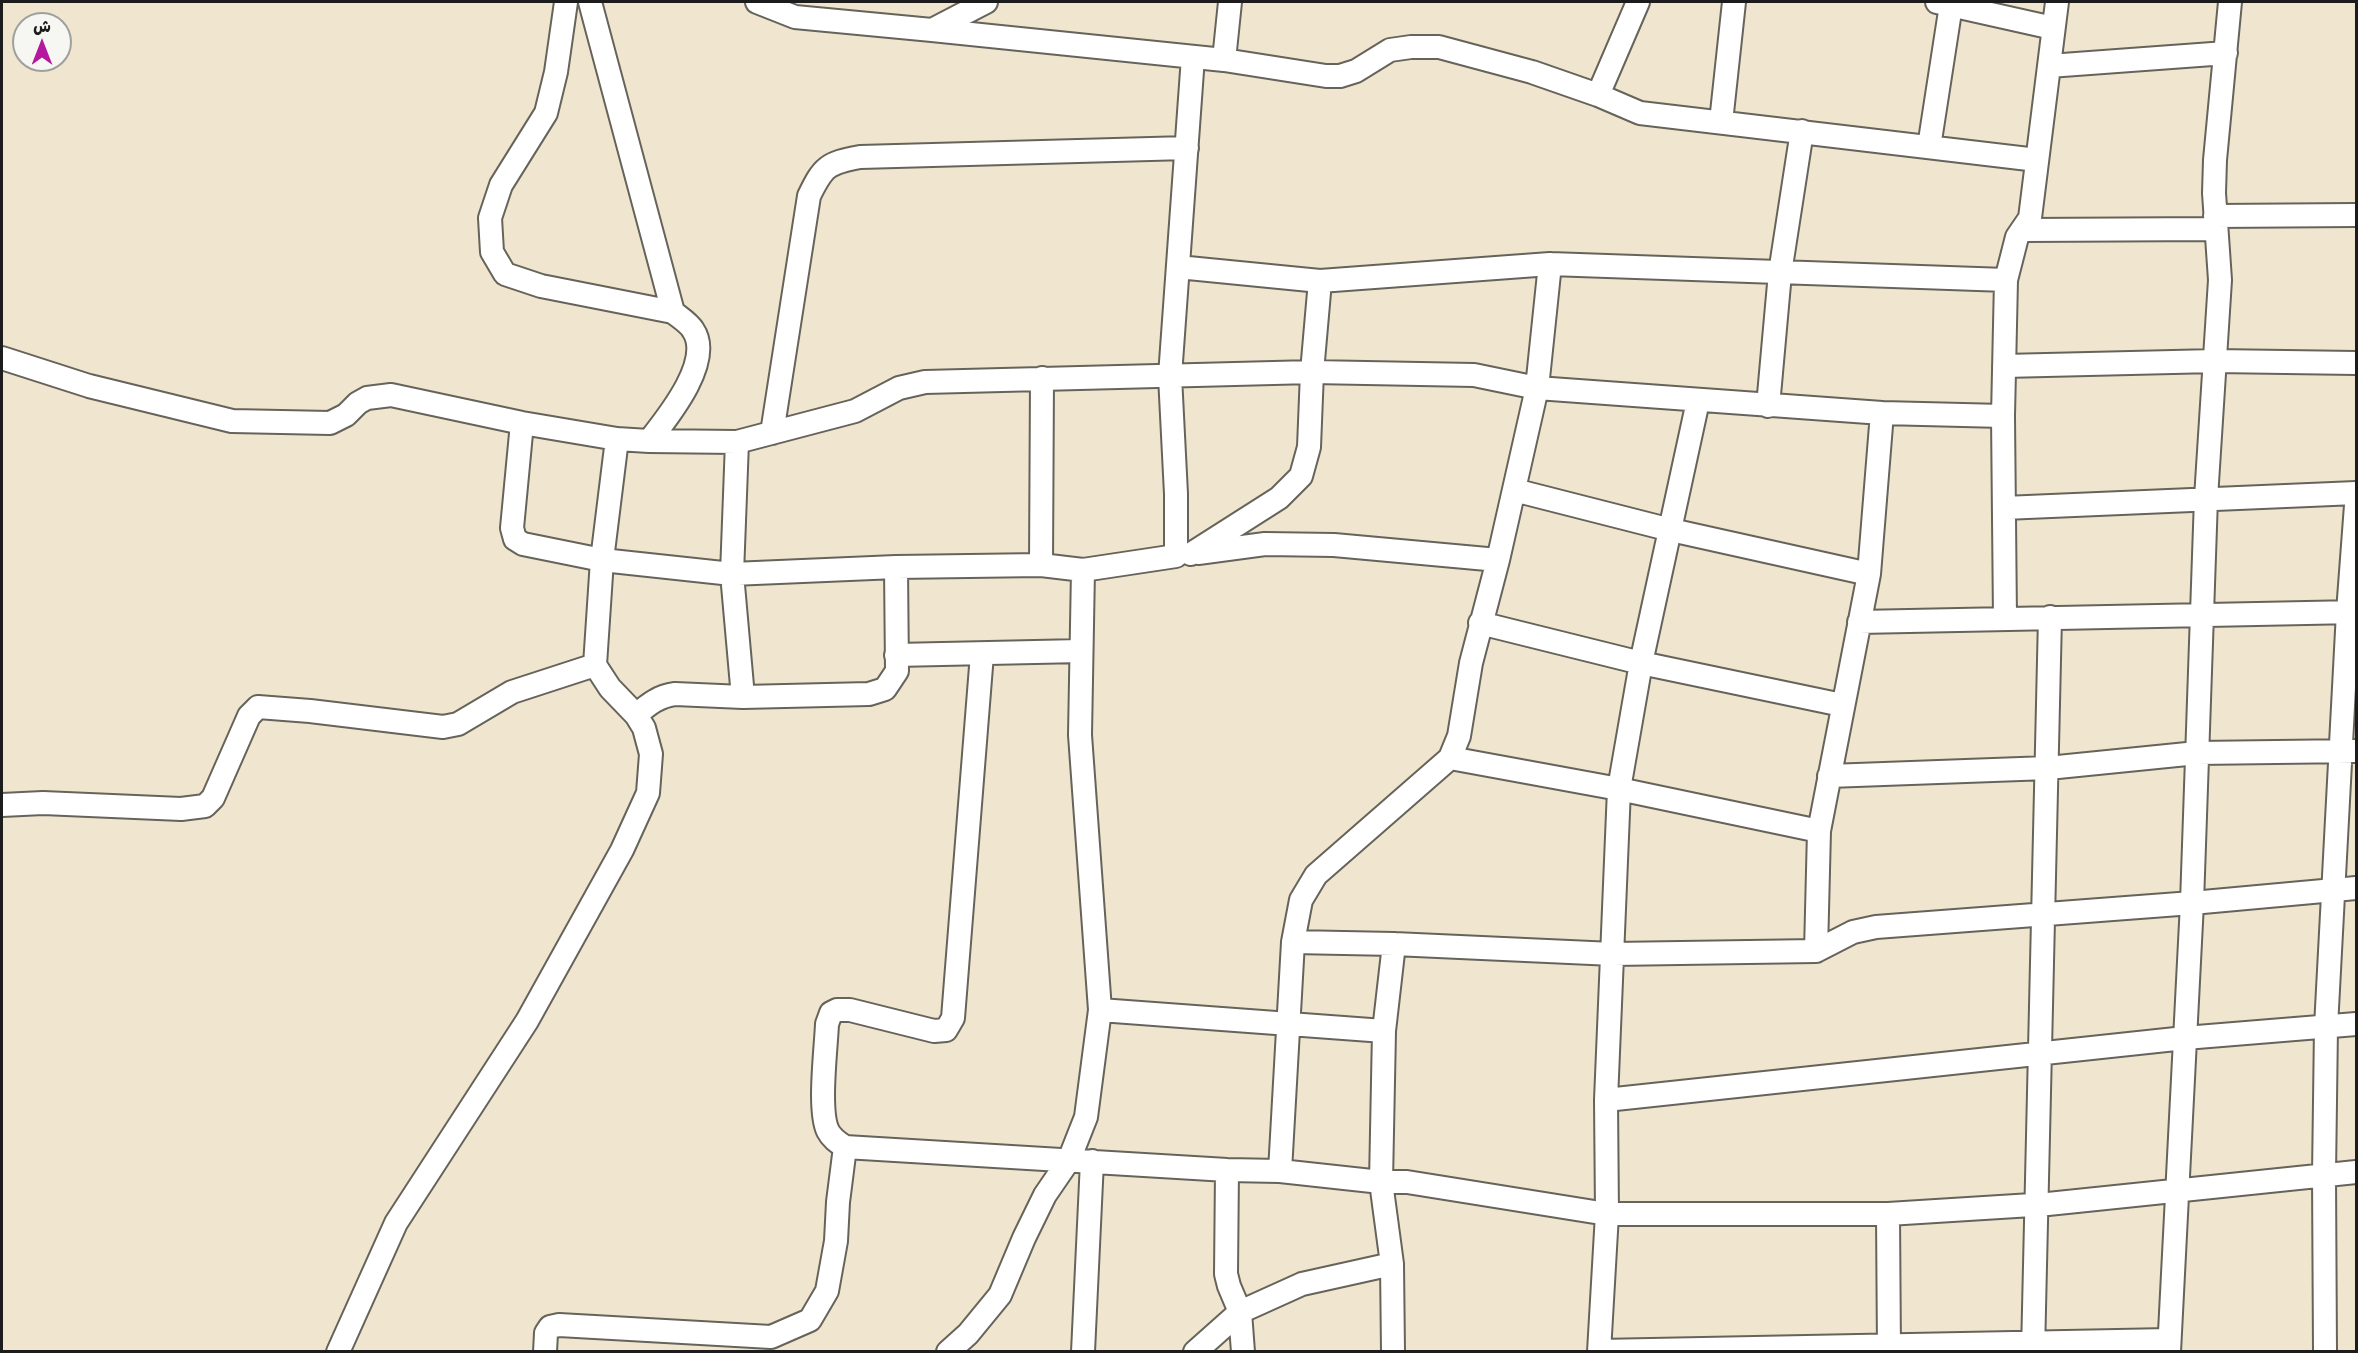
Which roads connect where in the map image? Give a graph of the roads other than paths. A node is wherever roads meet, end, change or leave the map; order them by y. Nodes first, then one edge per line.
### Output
1 (566, 2) edge
2 (590, 2) edge
3 (757, 2) edge
4 (986, 2) edge
5 (1230, 2) edge
6 (1638, 2) edge
7 (1734, 2) edge
8 (2057, 2) edge
9 (2230, 2) edge
10 (1943, 3) edge
11 (795, 9) edge
12 (2053, 28) junction
13 (932, 30) junction
14 (2226, 53) junction
15 (1193, 57) junction
16 (1224, 60) junction
17 (2049, 66) junction
18 (1598, 95) junction
19 (1721, 122) junction
20 (1802, 131) junction
21 (1929, 147) junction
22 (1186, 148) junction
23 (2037, 160) junction
24 (2356, 215) edge
25 (2216, 222) junction
26 (2022, 230) junction
27 (1550, 264) junction
28 (1178, 267) junction
29 (1780, 273) junction
30 (2006, 280) junction
31 (1320, 281) junction
32 (673, 312) junction
33 (2, 358) edge
34 (2215, 361) junction
35 (2356, 363) edge
36 (2004, 366) junction
37 (1312, 372) junction
38 (1170, 376) junction
39 (1042, 378) junction
40 (1537, 388) junction
41 (1698, 401) junction
42 (1768, 406) junction
43 (1882, 413) junction
44 (2003, 416) junction
45 (522, 423) junction
46 (772, 433) junction
47 (617, 439) junction
48 (649, 441) junction
49 (737, 442) junction
50 (1514, 490) junction
51 (2356, 493) edge
52 (2206, 498) junction
53 (2356, 505) edge
54 (2004, 508) junction
55 (1671, 530) junction
56 (1183, 555) junction
57 (603, 560) junction
58 (1498, 560) junction
59 (1041, 565) junction
60 (896, 567) junction
61 (1083, 570) junction
62 (732, 574) junction
63 (1869, 574) junction
64 (2352, 612) edge
65 (2201, 614) junction
66 (2050, 617) junction
67 (2005, 619) junction
68 (1859, 622) junction
69 (1480, 623) junction
70 (1081, 651) junction
71 (982, 654) junction
72 (896, 655) junction
73 (1641, 663) junction
74 (595, 665) junction
75 (743, 697) junction
76 (1842, 705) junction
77 (636, 715) junction
78 (2349, 751) edge
79 (2197, 753) junction
80 (1450, 758) junction
81 (2048, 768) junction
82 (1829, 776) junction
83 (1619, 789) junction
84 (2, 805) edge
85 (1819, 831) junction
86 (2356, 888) edge
87 (2332, 890) junction
88 (2192, 903) junction
89 (2043, 914) junction
90 (1293, 942) junction
91 (1394, 944) junction
92 (1816, 951) junction
93 (1613, 954) junction
94 (1100, 1010) junction
95 (1287, 1023) junction
96 (2356, 1024) edge
97 (2325, 1027) junction
98 (1384, 1031) junction
99 (2185, 1038) junction
100 (2039, 1053) junction
101 (1606, 1100) junction
102 (845, 1147) junction
103 (1070, 1160) junction
104 (1092, 1161) junction
105 (1227, 1170) junction
106 (1280, 1171) junction
107 (2356, 1172) edge
108 (2324, 1175) junction
109 (1381, 1182) junction
110 (2177, 1191) junction
111 (2036, 1204) junction
112 (1607, 1214) junction
113 (1888, 1214) junction
114 (1392, 1264) junction
115 (1240, 1312) junction
116 (2169, 1346) edge
117 (2033, 1347) edge
118 (1890, 1348) edge
119 (1599, 1351) edge
120 (338, 1352) edge
121 (545, 1352) edge
122 (948, 1352) edge
123 (1083, 1352) edge
124 (1195, 1352) edge
125 (1243, 1352) edge
126 (1393, 1352) edge
127 (2325, 1352) edge

1 - 32 street
2 - 32 street
3 - 11 street
4 - 13 street
5 - 16 street
6 - 18 street
7 - 19 street
8 - 12 street
9 - 14 street
10 - 12 street
10 - 21 street
11 - 13 street
12 - 17 street
13 - 15 street
14 - 17 street
14 - 25 street
15 - 16 street
15 - 22 street
16 - 18 street
17 - 23 street
18 - 19 street
19 - 20 street
20 - 21 street
20 - 29 street
21 - 23 street
22 - 28 street
22 - 46 street
23 - 26 street
24 - 25 street
25 - 26 street
25 - 34 street
26 - 30 street
27 - 29 street
27 - 31 street
27 - 40 street
28 - 31 street
28 - 38 street
29 - 30 street
29 - 42 street
30 - 36 street
31 - 37 street
32 - 48 street
33 - 45 street
34 - 35 street
34 - 36 street
34 - 52 street
36 - 44 street
37 - 38 street
37 - 40 street
37 - 56 street
38 - 39 street
38 - 56 street
39 - 46 street
39 - 59 street
40 - 41 street
40 - 50 street
41 - 42 street
41 - 55 street
42 - 43 street
43 - 44 street
43 - 63 street
44 - 54 street
45 - 47 street
45 - 57 street
46 - 49 street
47 - 48 street
47 - 57 street
48 - 49 street
49 - 62 street
50 - 55 street
50 - 58 street
51 - 52 street
52 - 54 street
52 - 65 street
53 - 64 street
54 - 67 street
55 - 63 street
55 - 73 street
56 - 58 street
56 - 61 street
57 - 62 street
57 - 74 street
58 - 69 street
59 - 60 street
59 - 61 street
60 - 62 street
60 - 72 street
61 - 70 street
62 - 75 street
63 - 68 street
64 - 65 street
64 - 78 street
65 - 66 street
65 - 79 street
66 - 67 street
66 - 81 street
67 - 68 street
68 - 76 street
69 - 73 street
69 - 80 street
70 - 71 street
70 - 94 street
71 - 72 street
71 - 102 street
72 - 75 street
73 - 76 street
73 - 83 street
74 - 77 street
74 - 84 street
75 - 77 street
76 - 82 street
77 - 120 street
78 - 79 street
78 - 87 street
79 - 81 street
79 - 88 street
80 - 83 street
80 - 90 street
81 - 82 street
81 - 89 street
82 - 85 street
83 - 85 street
83 - 93 street
85 - 92 street
86 - 87 street
87 - 88 street
87 - 97 street
88 - 89 street
88 - 99 street
89 - 92 street
89 - 100 street
90 - 91 street
90 - 95 street
91 - 93 street
91 - 98 street
92 - 93 street
93 - 101 street
94 - 95 street
94 - 103 street
95 - 98 street
95 - 106 street
96 - 97 street
97 - 99 street
97 - 108 street
98 - 109 street
99 - 100 street
99 - 110 street
100 - 101 street
100 - 111 street
101 - 112 street
102 - 103 street
102 - 121 street
103 - 104 street
103 - 122 street
104 - 105 street
104 - 123 street
105 - 106 street
105 - 115 street
106 - 109 street
107 - 108 street
108 - 110 street
108 - 127 street
109 - 112 street
109 - 114 street
110 - 111 street
110 - 116 street
111 - 113 street
111 - 117 street
112 - 113 street
112 - 119 street
113 - 118 street
114 - 115 street
114 - 126 street
115 - 124 street
115 - 125 street
116 - 117 street
117 - 118 street
118 - 119 street

